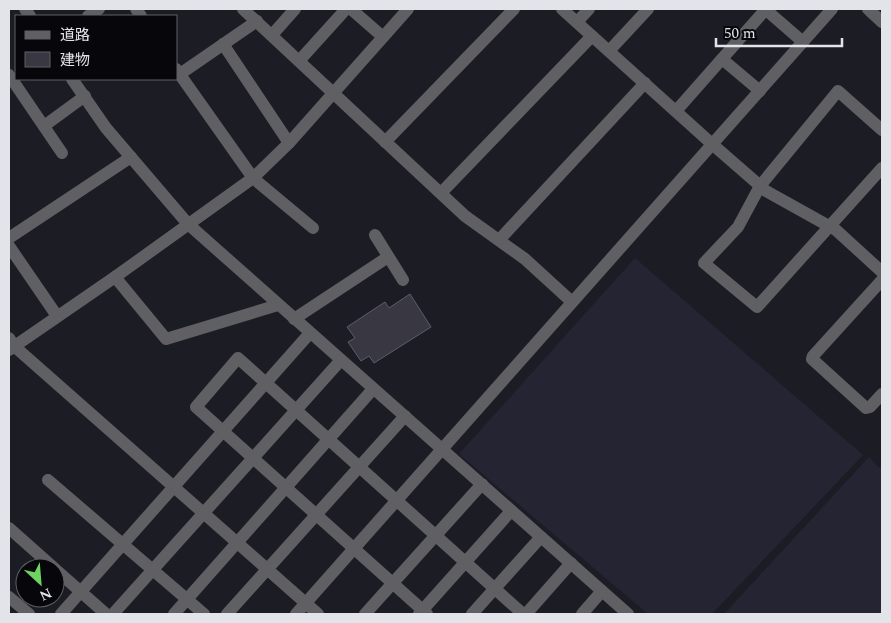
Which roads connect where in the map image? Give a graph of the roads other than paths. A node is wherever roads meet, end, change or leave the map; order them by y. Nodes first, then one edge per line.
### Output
1 (100, 9) edge
2 (243, 9) edge
3 (295, 9) edge
4 (346, 9) edge
5 (352, 9) edge
6 (408, 9) edge
7 (514, 9) edge
8 (562, 9) edge
9 (589, 9) edge
10 (648, 9) edge
11 (766, 9) edge
12 (832, 9) edge
13 (868, 9) edge
14 (89, 15) edge
15 (257, 21) junction
16 (577, 22) junction
17 (882, 22) edge
18 (272, 35) junction
19 (592, 36) junction
20 (383, 37) junction
21 (803, 42) junction
22 (223, 44) junction
23 (609, 52) junction
24 (722, 59) junction
25 (299, 61) junction
26 (178, 71) edge
27 (9, 75) edge
28 (73, 80) edge
29 (645, 83) junction
30 (760, 91) junction
31 (333, 93) junction
32 (85, 96) junction
33 (676, 111) junction
34 (44, 126) junction
35 (882, 130) edge
36 (386, 142) junction
37 (289, 143) junction
38 (712, 144) junction
39 (62, 153) dead end
40 (131, 157) junction
41 (882, 168) edge
42 (253, 178) junction
43 (760, 186) junction
44 (441, 193) junction
45 (188, 224) junction
46 (830, 227) junction
47 (313, 228) dead end
48 (375, 235) dead end
49 (9, 238) edge
50 (499, 240) junction
51 (9, 246) edge
52 (388, 257) junction
53 (882, 272) edge
54 (115, 277) junction
55 (403, 280) dead end
56 (882, 280) edge
57 (572, 302) junction
58 (278, 305) junction
59 (56, 316) junction
60 (294, 319) junction
61 (310, 333) junction
62 (11, 345) edge
63 (341, 360) junction
64 (265, 382) junction
65 (373, 389) junction
66 (882, 394) edge
67 (296, 410) junction
68 (405, 416) junction
69 (223, 431) junction
70 (328, 439) junction
71 (442, 450) junction
72 (253, 458) junction
73 (359, 467) junction
74 (48, 480) dead end
75 (482, 484) junction
76 (174, 486) junction
77 (286, 488) junction
78 (397, 501) junction
79 (511, 511) junction
80 (204, 513) junction
81 (316, 515) junction
82 (9, 528) edge
83 (436, 536) junction
84 (541, 536) junction
85 (237, 542) junction
86 (122, 544) junction
87 (354, 549) junction
88 (43, 558) edge
89 (464, 562) junction
90 (571, 563) junction
91 (267, 569) junction
92 (153, 570) junction
93 (65, 578) edge
94 (393, 584) junction
95 (494, 589) junction
96 (602, 591) junction
97 (80, 592) junction
98 (9, 596) edge
99 (187, 599) junction
100 (306, 604) junction
101 (423, 613) edge
102 (29, 614) edge
103 (60, 614) edge
104 (106, 614) edge
105 (113, 614) edge
106 (174, 614) edge
107 (204, 614) edge
108 (227, 614) edge
109 (296, 614) edge
110 (318, 614) edge
111 (366, 614) edge
112 (472, 614) edge
113 (524, 614) edge
114 (582, 614) edge
115 (628, 614) edge

1 - 14 street
2 - 15 street
3 - 18 street
4 - 25 street
5 - 20 street
6 - 20 street
7 - 36 street
8 - 16 street
9 - 16 street
10 - 23 street
11 - 21 street
11 - 24 street
12 - 21 street
13 - 17 street
15 - 18 street
15 - 22 street
16 - 19 street
18 - 25 street
19 - 23 street
19 - 44 street
20 - 31 street
21 - 30 street
22 - 26 street
22 - 37 street
23 - 29 street
24 - 30 street
24 - 33 street
25 - 31 street
26 - 42 street
27 - 34 street
28 - 32 street
29 - 33 street
29 - 50 street
30 - 38 street
31 - 36 street
31 - 37 street
32 - 34 street
32 - 40 street
33 - 38 street
34 - 39 street
35 - 43 street
36 - 44 street
37 - 42 street
38 - 43 street
38 - 57 street
40 - 45 street
40 - 49 street
41 - 46 street
42 - 45 street
42 - 47 street
43 - 46 street
43 - 46 street
44 - 50 street
45 - 54 street
45 - 58 street
46 - 53 street
48 - 52 street
50 - 57 street
51 - 59 street
52 - 55 street
52 - 60 street
54 - 58 street
54 - 59 street
56 - 66 street
57 - 71 street
58 - 60 street
59 - 62 street
60 - 61 street
61 - 63 street
61 - 64 street
62 - 76 street
63 - 65 street
63 - 67 street
64 - 67 street
64 - 69 street
64 - 69 street
65 - 68 street
65 - 70 street
67 - 70 street
67 - 72 street
68 - 71 street
68 - 73 street
69 - 72 street
69 - 76 street
70 - 73 street
70 - 77 street
71 - 75 street
71 - 78 street
72 - 77 street
72 - 80 street
73 - 78 street
73 - 81 street
74 - 86 street
75 - 79 street
75 - 83 street
76 - 80 street
76 - 86 street
77 - 81 street
77 - 85 street
78 - 83 street
78 - 87 street
79 - 84 street
79 - 89 street
80 - 85 street
80 - 92 street
81 - 87 street
81 - 91 street
82 - 88 street
83 - 89 street
83 - 94 street
84 - 90 street
84 - 95 street
85 - 91 street
85 - 99 street
86 - 92 street
86 - 97 street
87 - 94 street
87 - 100 street
89 - 95 street
89 - 101 street
90 - 96 street
90 - 113 street
91 - 100 street
91 - 108 street
92 - 99 street
92 - 105 street
93 - 97 street
94 - 101 street
94 - 111 street
95 - 112 street
95 - 113 street
96 - 114 street
96 - 115 street
97 - 103 street
97 - 104 street
98 - 102 street
99 - 106 street
99 - 107 street
100 - 109 street
100 - 110 street

